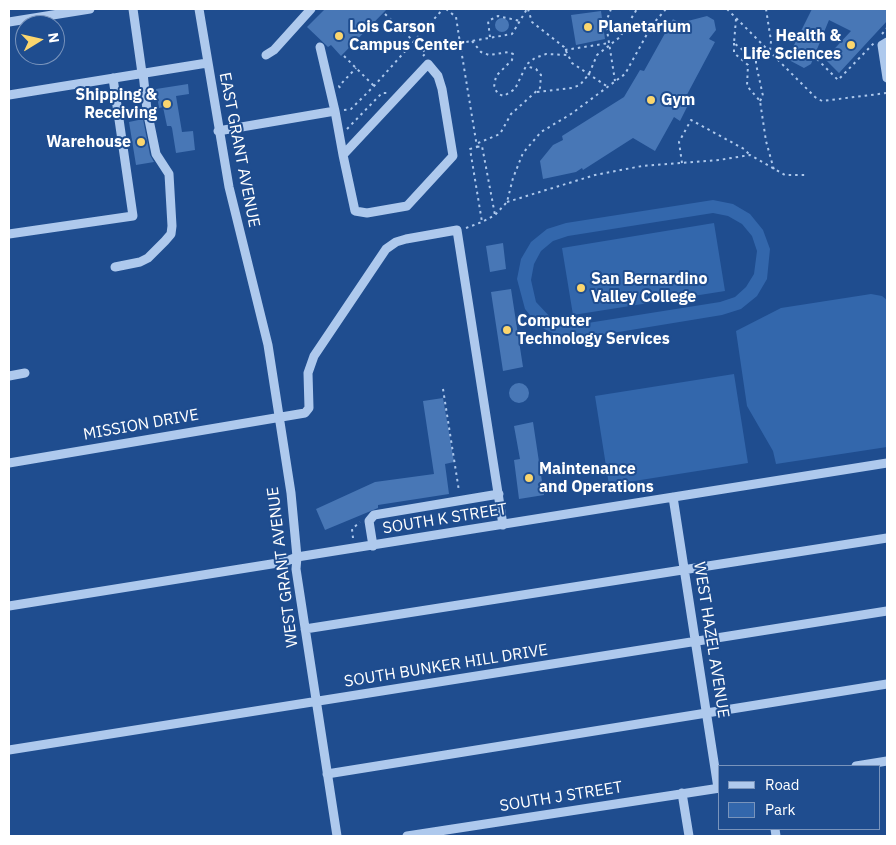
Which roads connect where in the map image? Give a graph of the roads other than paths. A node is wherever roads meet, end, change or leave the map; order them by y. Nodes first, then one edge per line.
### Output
1 (90, 9) edge
2 (132, 9) edge
3 (199, 9) edge
4 (311, 9) edge
5 (9, 22) edge
6 (887, 42) edge
7 (320, 47) dead end
8 (266, 55) dead end
9 (207, 63) junction
10 (886, 65) edge
11 (142, 73) junction
12 (113, 78) junction
13 (887, 78) edge
14 (9, 95) edge
15 (335, 111) junction
16 (218, 131) junction
17 (343, 155) junction
18 (9, 234) edge
19 (115, 267) dead end
20 (257, 295) joint
21 (25, 373) dead end
22 (9, 376) edge
23 (279, 417) junction
24 (9, 463) edge
25 (887, 463) edge
26 (499, 494) junction
27 (673, 497) junction
28 (503, 525) junction
29 (887, 538) edge
30 (373, 546) junction
31 (297, 557) junction
32 (685, 571) junction
33 (9, 606) edge
34 (887, 611) edge
35 (305, 629) junction
36 (695, 642) junction
37 (887, 684) edge
38 (316, 702) junction
39 (707, 713) junction
40 (9, 750) edge
41 (887, 761) edge
42 (862, 765) edge
43 (327, 774) junction
44 (718, 782) edge
45 (718, 788) edge
46 (682, 793) junction
47 (337, 836) edge
48 (407, 836) edge
49 (689, 836) edge

1 - 5 street
2 - 11 street
3 - 9 street, EAST GRANT AVENUE
4 - 8 street
6 - 10 street
7 - 15 street
9 - 11 street
9 - 16 street, EAST GRANT AVENUE
10 - 13 street
11 - 12 street
11 - 19 street
12 - 14 street
12 - 18 street
15 - 16 street
15 - 17 street
16 - 20 street, EAST GRANT AVENUE
17 - 17 street
20 - 23 street, WEST GRANT AVENUE
21 - 22 street
23 - 24 street, MISSION DRIVE
23 - 26 street, MISSION DRIVE
23 - 31 street, WEST GRANT AVENUE
25 - 27 street, SOUTH K STREET
26 - 28 street
26 - 30 street
27 - 28 street, SOUTH K STREET
27 - 32 street, WEST HAZEL AVENUE
28 - 30 street, SOUTH K STREET
29 - 32 street
30 - 31 street, SOUTH K STREET
31 - 33 street, SOUTH K STREET
31 - 35 street, WEST GRANT AVENUE
32 - 35 street
32 - 36 street, WEST HAZEL AVENUE
34 - 36 street, SOUTH BUNKER HILL DRIVE
35 - 38 street, WEST GRANT AVENUE
36 - 38 street, SOUTH BUNKER HILL DRIVE
36 - 39 street, WEST HAZEL AVENUE
37 - 39 street
38 - 40 street, SOUTH BUNKER HILL DRIVE
38 - 43 street, WEST GRANT AVENUE
39 - 43 street
39 - 44 street, WEST HAZEL AVENUE
41 - 42 street
43 - 47 street, WEST GRANT AVENUE
45 - 46 street, SOUTH J STREET
46 - 48 street, SOUTH J STREET
46 - 49 street

